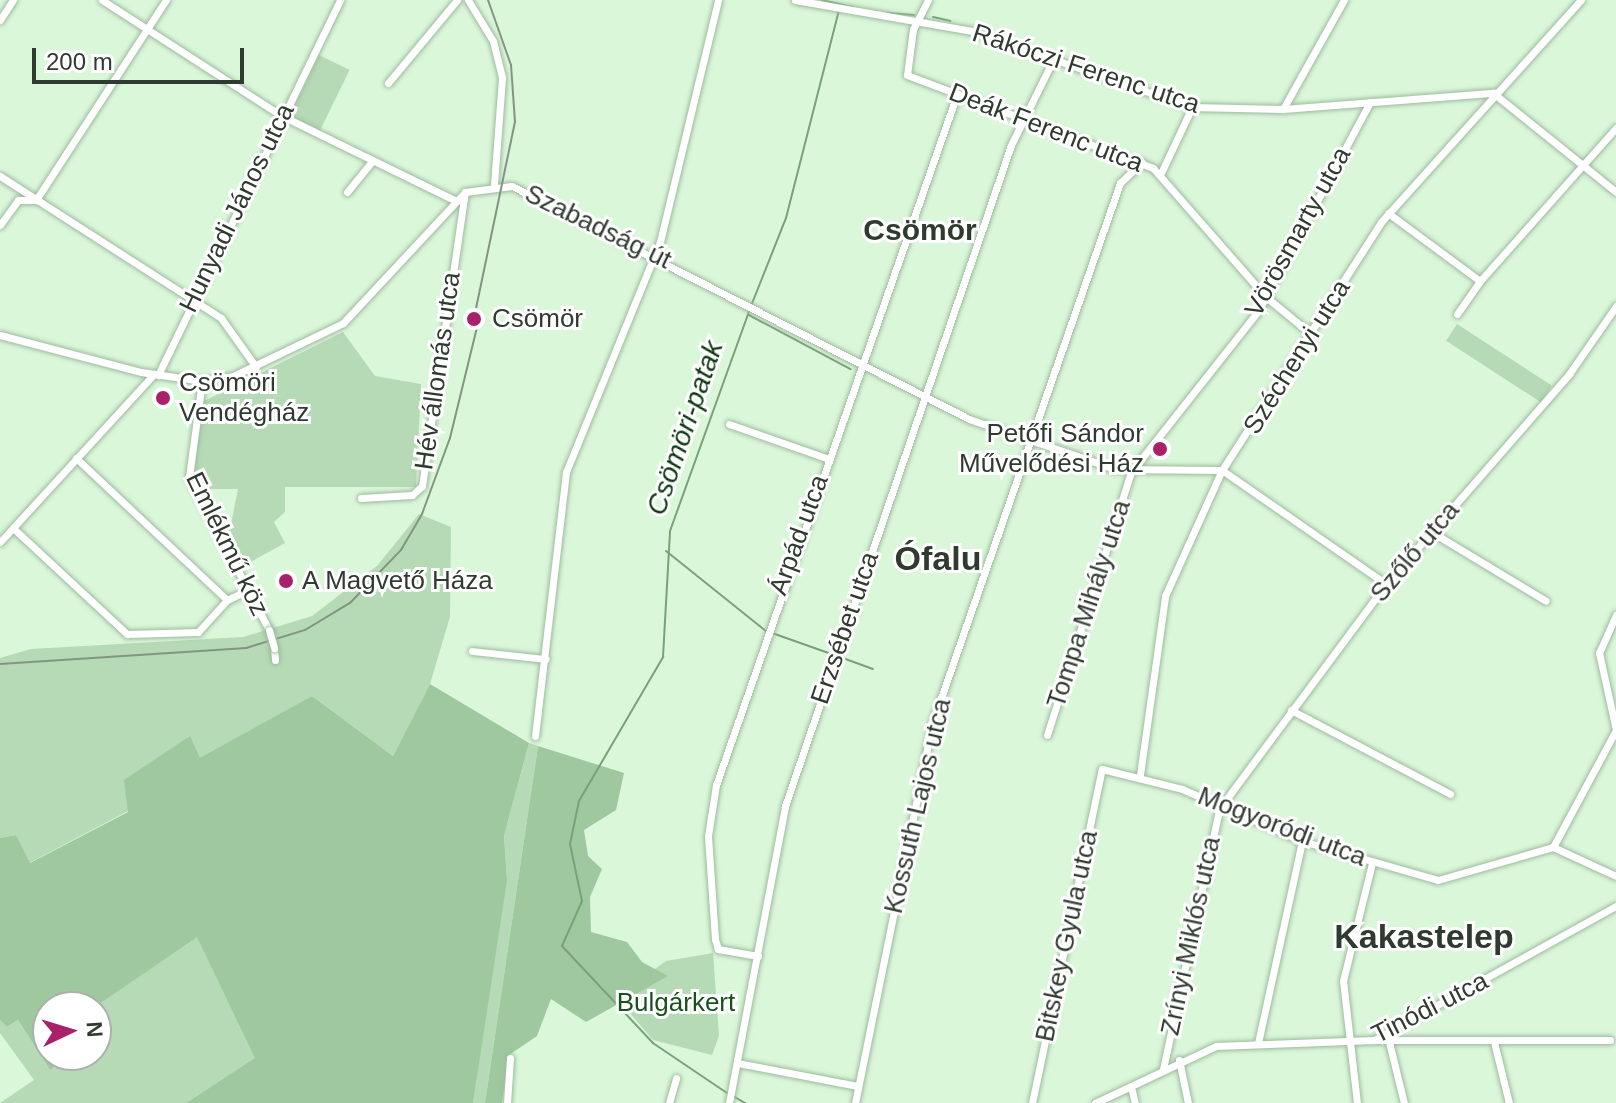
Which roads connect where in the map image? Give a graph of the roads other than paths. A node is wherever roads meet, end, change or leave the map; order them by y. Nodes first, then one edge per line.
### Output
1 (13, 0) edge
2 (102, 0) edge
3 (166, 0) edge
4 (340, 0) edge
5 (457, 0) edge
6 (468, 0) edge
7 (718, 0) edge
8 (795, 0) edge
9 (928, 0) edge
10 (1344, 0) edge
11 (1581, 0) edge
12 (918, 19) junction
13 (0, 20) edge
14 (147, 29) junction
15 (1053, 60) junction
16 (388, 83) dead end
17 (1493, 93) junction
18 (957, 94) junction
19 (1370, 102) junction
20 (1192, 107) junction
21 (1283, 109) junction
22 (1025, 115) junction
23 (282, 116) junction
24 (1616, 128) edge
25 (373, 160) junction
26 (1142, 162) junction
27 (1583, 165) junction
28 (1161, 173) junction
29 (0, 177) edge
30 (494, 184) junction
31 (347, 192) dead end
32 (465, 192) junction
33 (1616, 192) edge
34 (18, 200) junction
35 (36, 200) junction
36 (454, 200) junction
37 (1388, 213) junction
38 (0, 225) edge
39 (655, 254) junction
40 (1480, 281) junction
41 (1266, 297) junction
42 (191, 299) junction
43 (1616, 306) edge
44 (1457, 314) dead end
45 (1311, 334) junction
46 (0, 335) edge
47 (864, 366) junction
48 (256, 367) junction
49 (156, 374) junction
50 (202, 381) junction
51 (922, 397) junction
52 (729, 424) dead end
53 (1032, 442) junction
54 (76, 458) junction
55 (826, 458) junction
56 (1222, 470) junction
57 (1131, 472) junction
58 (361, 498) dead end
59 (13, 528) junction
60 (1430, 531) junction
61 (0, 542) edge
62 (1386, 584) junction
63 (250, 589) junction
64 (227, 600) junction
65 (1546, 601) dead end
66 (1616, 615) edge
67 (472, 651) dead end
68 (546, 659) junction
69 (275, 660) dead end
70 (1291, 710) junction
71 (1616, 730) edge
72 (1047, 735) dead end
73 (535, 736) dead end
74 (1102, 769) joint
75 (1140, 775) junction
76 (1450, 794) dead end
77 (1223, 805) junction
78 (1302, 841) junction
79 (1553, 847) junction
80 (1372, 863) junction
81 (1616, 876) edge
82 (1616, 906) edge
83 (758, 956) junction
84 (1374, 1040) junction
85 (1610, 1040) dead end
86 (1389, 1042) junction
87 (1494, 1042) junction
88 (1258, 1043) junction
89 (1350, 1043) junction
90 (510, 1058) dead end
91 (1179, 1060) junction
92 (738, 1063) junction
93 (1163, 1069) junction
94 (676, 1078) dead end
95 (857, 1086) junction
96 (1131, 1087) junction
97 (507, 1103) edge
98 (669, 1103) edge
99 (729, 1103) edge
100 (855, 1103) edge
101 (1032, 1103) edge
102 (1095, 1103) edge
103 (1135, 1103) edge
104 (1188, 1103) edge
105 (1357, 1103) edge
106 (1404, 1103) edge
107 (1509, 1103) edge

1 - 13 street
2 - 14 street
3 - 14 street
4 - 23 street, Hunyadi János utca
5 - 16 street
6 - 30 street
7 - 39 street
8 - 12 street, Rákóczi Ferenc utca
9 - 12 street
10 - 21 street
11 - 17 street, Széchenyi utca
12 - 15 street, Rákóczi Ferenc utca
12 - 18 street, Deák Ferenc utca
14 - 23 street
14 - 35 street
15 - 20 street, Rákóczi Ferenc utca
15 - 22 street, Erzsébet utca
17 - 19 street, Rákóczi Ferenc utca
17 - 27 street
17 - 37 street, Széchenyi utca
18 - 22 street, Deák Ferenc utca
18 - 47 street, Árpád utca
19 - 21 street, Rákóczi Ferenc utca
19 - 41 street, Vörösmarty utca
20 - 21 street, Rákóczi Ferenc utca
20 - 28 street
22 - 26 street, Deák Ferenc utca
22 - 51 street, Erzsébet utca
23 - 25 street
23 - 42 street, Hunyadi János utca
24 - 27 street
25 - 31 street
25 - 36 street
26 - 28 street, Deák Ferenc utca
26 - 53 street, Kossuth Lajos utca
27 - 33 street
27 - 40 street
28 - 41 street, Deák Ferenc utca
29 - 34 street
29 - 35 street
30 - 32 street, Szabadság út
30 - 39 street, Szabadság út
32 - 36 street, Szabadság út
32 - 58 street, Hév állomás utca
34 - 35 street
34 - 38 street
35 - 42 street
36 - 48 street, Szabadság út
37 - 40 street
37 - 45 street, Széchenyi utca
39 - 47 street, Szabadság út
39 - 68 street
40 - 44 street
41 - 45 street, Deák Ferenc utca
41 - 57 street, Vörösmarty utca
42 - 48 street
42 - 49 street, Hunyadi János utca
43 - 60 street, Szőlő utca
45 - 56 street, Széchenyi utca
46 - 49 street, Szabadság út
47 - 51 street, Szabadság út
47 - 55 street, Árpád utca
48 - 50 street, Szabadság út
49 - 50 street, Szabadság út
49 - 54 street, Hunyadi János utca
50 - 63 street, Emlékmű köz
51 - 53 street, Szabadság út
51 - 83 street, Erzsébet utca
52 - 55 street
53 - 57 street, Szabadság út
53 - 95 street, Kossuth Lajos utca
54 - 59 street, Hunyadi János utca
54 - 64 street
55 - 83 street, Árpád utca
56 - 57 street, Szabadság út
56 - 62 street
56 - 75 street, Széchenyi utca
57 - 72 street, Tompa Mihály utca
59 - 61 street, Hunyadi János utca
59 - 64 street
60 - 62 street, Szőlő utca
60 - 65 street
62 - 70 street, Szőlő utca
63 - 64 street
63 - 69 street, Emlékmű köz, bridge
66 - 71 street
67 - 68 street
68 - 73 street
70 - 76 street
70 - 77 street, Szőlő utca
71 - 79 street
74 - 75 street, Mogyoródi utca
74 - 101 street, Bitskey Gyula utca
75 - 77 street, Mogyoródi utca
77 - 78 street, Mogyoródi utca
77 - 93 street, Zrínyi Miklós utca
78 - 80 street, Mogyoródi utca
78 - 88 street
79 - 80 street, Mogyoródi utca
79 - 81 street
80 - 89 street
82 - 84 street, Tinódi utca
83 - 92 street, Erzsébet utca
84 - 86 street
84 - 89 street, Tinódi utca
85 - 87 street
86 - 87 street
86 - 106 street
87 - 107 street
88 - 89 street, Tinódi utca
88 - 91 street, Tinódi utca
89 - 105 street
90 - 97 street
91 - 93 street, Tinódi utca
91 - 104 street
92 - 95 street
92 - 99 street, Erzsébet utca
93 - 96 street, Tinódi utca
94 - 98 street
95 - 100 street, Kossuth Lajos utca
96 - 102 street, Tinódi utca
96 - 103 street

